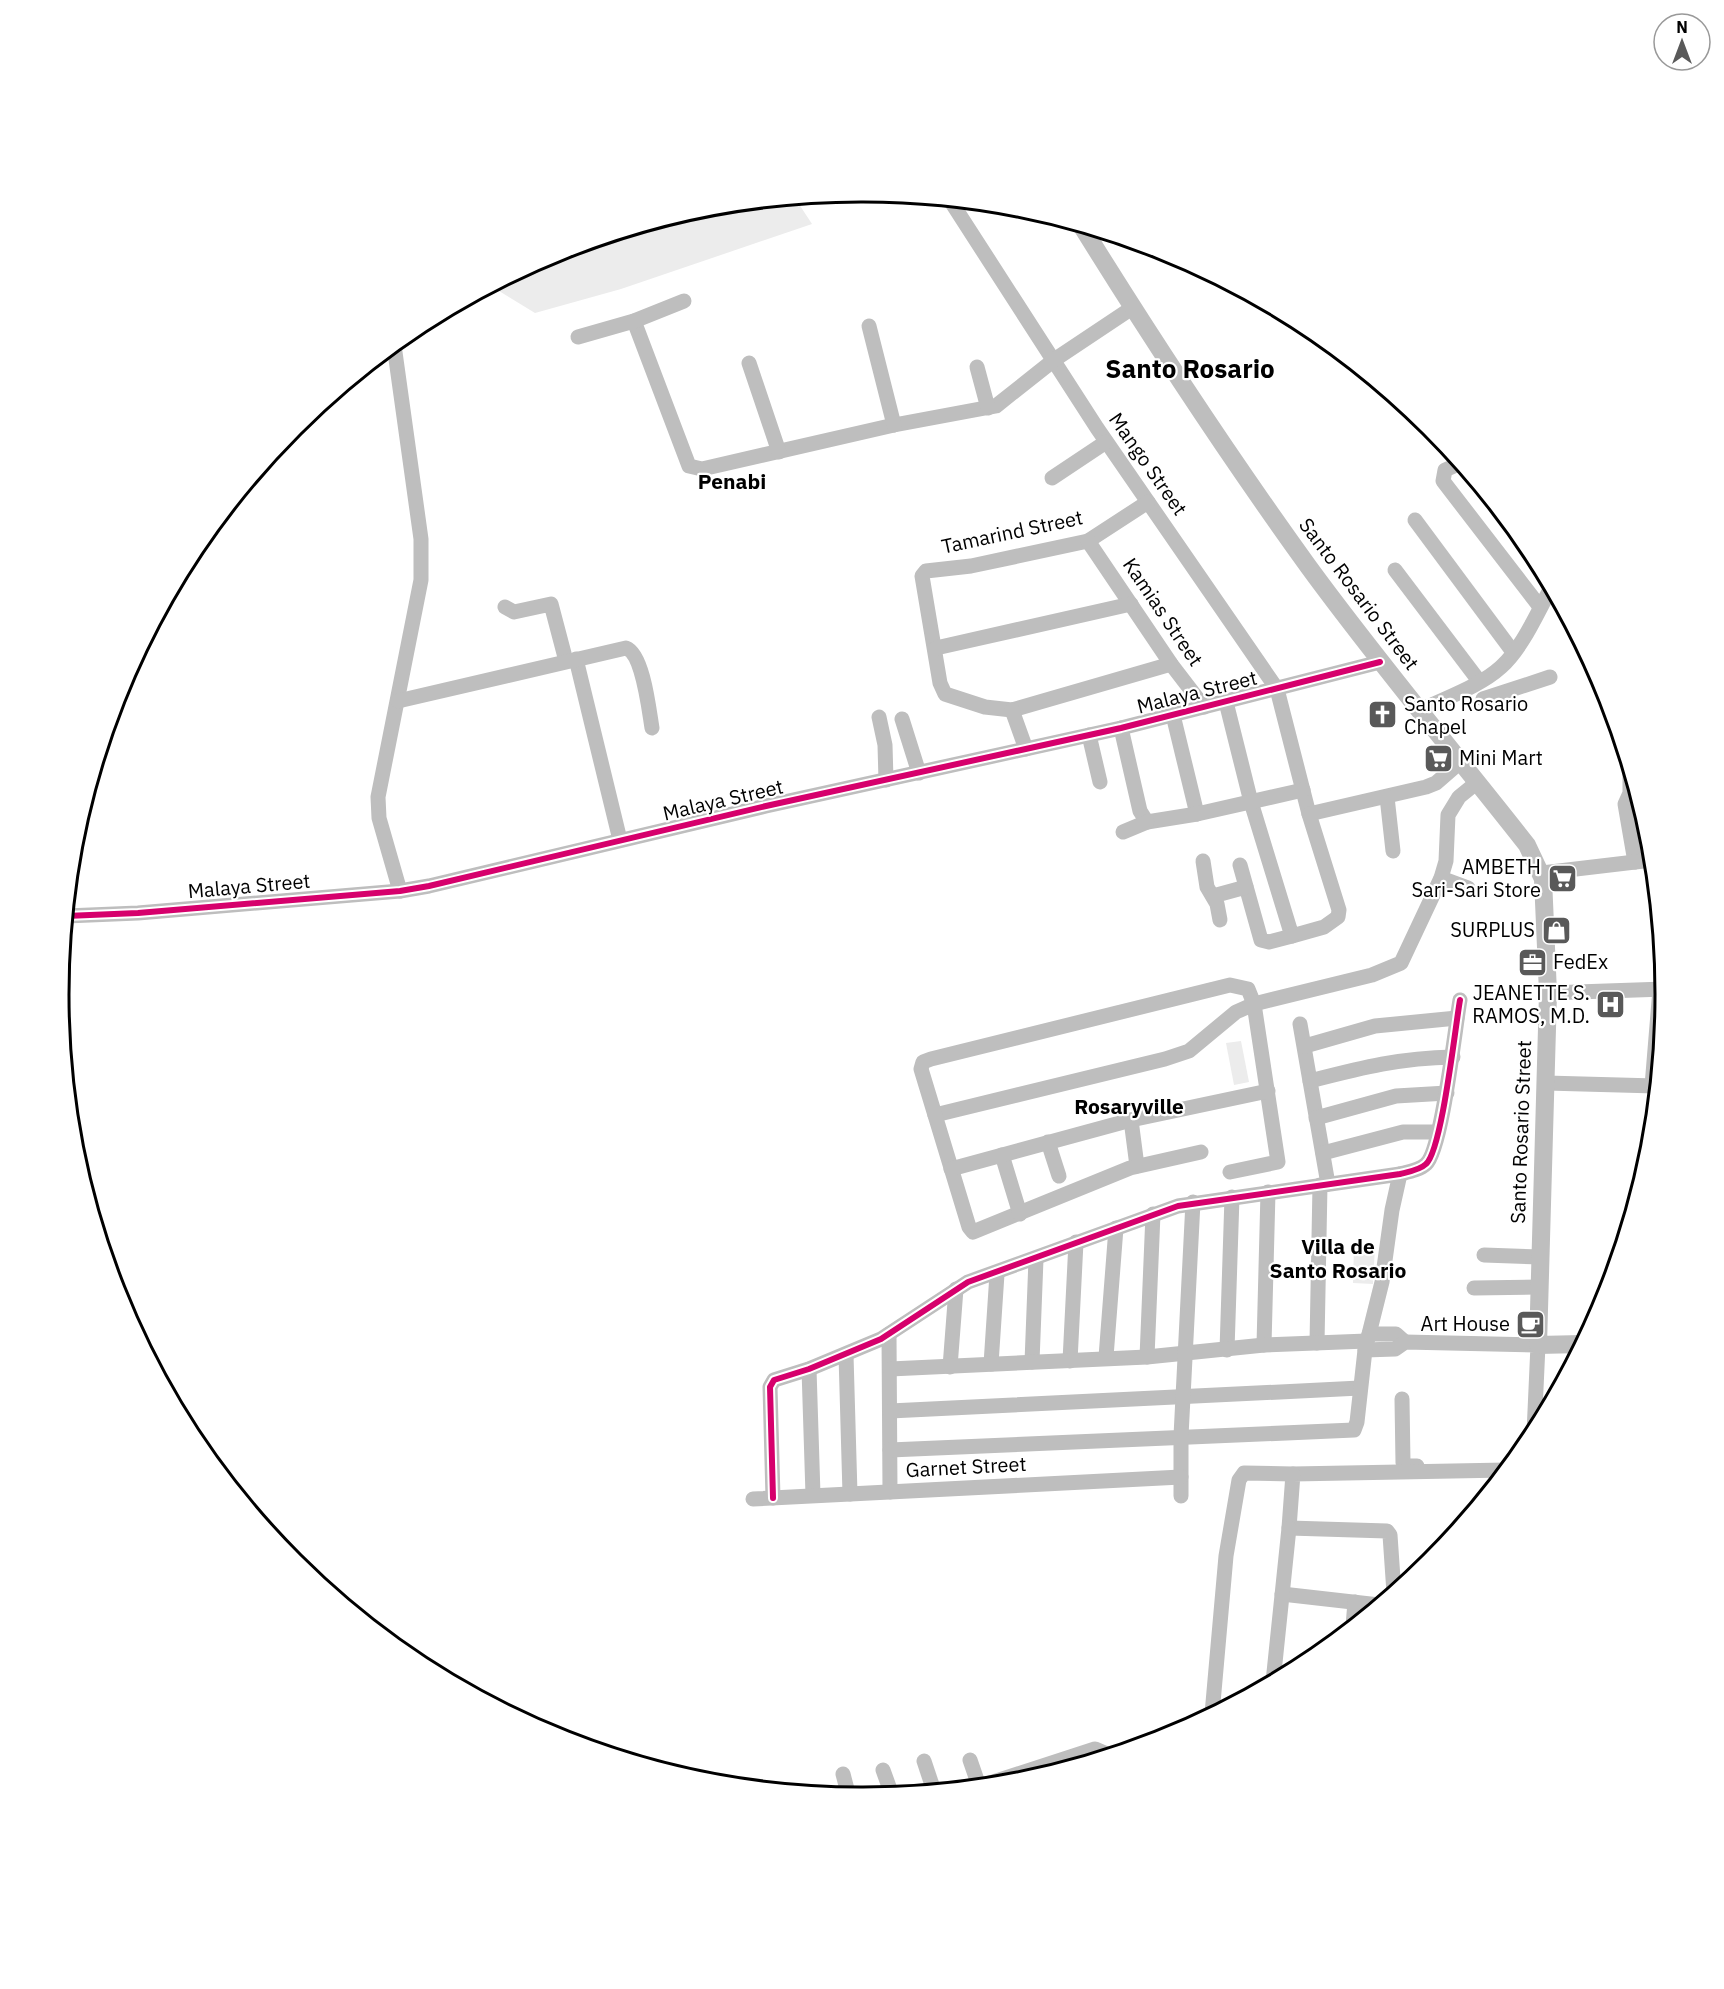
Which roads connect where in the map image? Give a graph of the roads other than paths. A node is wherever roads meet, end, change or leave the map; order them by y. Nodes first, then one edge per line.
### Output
1 (954, 207) edge
2 (1087, 235) edge
3 (684, 301) dead end
4 (1132, 308) junction
5 (634, 321) junction
6 (869, 326) dead end
7 (578, 337) dead end
8 (395, 353) edge
9 (1054, 360) junction
10 (749, 363) dead end
11 (976, 367) dead end
12 (988, 408) junction
13 (894, 425) junction
14 (1106, 442) junction
15 (779, 452) junction
16 (1453, 467) edge
17 (1052, 478) dead end
18 (1148, 502) junction
19 (1415, 520) dead end
20 (1088, 541) junction
21 (1395, 570) dead end
22 (1547, 595) edge
23 (1131, 604) junction
24 (505, 607) dead end
25 (1540, 607) junction
26 (936, 648) junction
27 (1514, 652) junction
28 (571, 660) junction
29 (1380, 662) junction
30 (1171, 664) junction
31 (1550, 677) dead end
32 (1475, 683) junction
33 (1277, 689) junction
34 (398, 701) junction
35 (1226, 702) junction
36 (1204, 707) junction
37 (1012, 710) junction
38 (1419, 711) junction
39 (1173, 715) junction
40 (879, 717) dead end
41 (902, 719) dead end
42 (652, 728) dead end
43 (1121, 728) junction
44 (1089, 735) junction
45 (1026, 749) junction
46 (1459, 763) junction
47 (919, 773) junction
48 (886, 780) junction
49 (1100, 782) dead end
50 (1475, 784) junction
51 (1303, 790) junction
52 (1629, 795) edge
53 (1387, 797) junction
54 (1251, 802) junction
55 (1197, 814) junction
56 (1309, 814) junction
57 (1147, 822) junction
58 (1123, 832) dead end
59 (620, 840) junction
60 (1393, 851) dead end
61 (1203, 861) dead end
62 (1643, 861) edge
63 (1635, 862) junction
64 (1240, 865) dead end
65 (1542, 873) junction
66 (1441, 878) junction
67 (1246, 887) junction
68 (1468, 888) dead end
69 (400, 891) junction
70 (1214, 896) junction
71 (74, 916) edge
72 (1220, 920) dead end
73 (1292, 936) junction
74 (1655, 989) edge
75 (1548, 993) junction
76 (1460, 1000) dead end
77 (1254, 1004) junction
78 (1457, 1018) junction
79 (1300, 1024) dead end
80 (1305, 1046) junction
81 (1453, 1057) junction
82 (1310, 1081) junction
83 (1546, 1083) junction
84 (1649, 1086) edge
85 (1268, 1091) junction
86 (1447, 1093) junction
87 (935, 1115) junction
88 (1316, 1118) junction
89 (1131, 1120) junction
90 (1437, 1132) junction
91 (1048, 1142) junction
92 (1201, 1152) dead end
93 (1323, 1153) junction
94 (1002, 1155) junction
95 (1137, 1166) junction
96 (951, 1169) junction
97 (1230, 1172) dead end
98 (1400, 1174) junction
99 (1059, 1176) dead end
100 (1324, 1184) junction
101 (1268, 1192) junction
102 (1232, 1197) junction
103 (1192, 1202) junction
104 (1020, 1214) junction
105 (1154, 1214) junction
106 (1116, 1228) junction
107 (1076, 1242) junction
108 (1484, 1255) dead end
109 (1540, 1257) junction
110 (1036, 1259) junction
111 (997, 1274) junction
112 (1539, 1287) junction
113 (956, 1288) junction
114 (1474, 1288) dead end
115 (889, 1335) junction
116 (1367, 1341) junction
117 (1317, 1342) junction
118 (1538, 1344) junction
119 (1573, 1344) edge
120 (1264, 1346) junction
121 (1227, 1350) junction
122 (1186, 1353) junction
123 (846, 1355) junction
124 (1147, 1357) junction
125 (1106, 1358) junction
126 (1070, 1361) junction
127 (1032, 1362) junction
128 (991, 1364) junction
129 (950, 1367) junction
130 (809, 1369) junction
131 (890, 1369) junction
132 (1360, 1388) junction
133 (1184, 1397) junction
134 (1402, 1399) dead end
135 (890, 1411) junction
136 (1535, 1413) edge
137 (1181, 1436) junction
138 (890, 1450) junction
139 (1496, 1470) edge
140 (1423, 1471) junction
141 (1293, 1474) junction
142 (1181, 1477) junction
143 (890, 1492) junction
144 (850, 1494) junction
145 (813, 1495) junction
146 (1181, 1496) dead end
147 (773, 1498) junction
148 (753, 1499) dead end
149 (1289, 1528) junction
150 (1393, 1583) edge
151 (1282, 1594) junction
152 (1355, 1602) junction
153 (1369, 1604) edge
154 (1354, 1617) edge
155 (1274, 1671) edge
156 (1213, 1706) edge
157 (1099, 1751) edge
158 (970, 1760) dead end
159 (924, 1761) dead end
160 (1039, 1767) edge
161 (883, 1770) dead end
162 (843, 1774) dead end
163 (976, 1779) edge
164 (932, 1784) edge
165 (889, 1786) edge
166 (846, 1787) edge

1 - 9 street, Mango Street
2 - 4 main road, Santo Rosario Street
3 - 5 street
4 - 9 street
4 - 29 main road, Santo Rosario Street
5 - 7 street
5 - 15 street
6 - 13 street
8 - 34 street
9 - 12 street
9 - 14 street, Mango Street
10 - 15 street
11 - 12 street
12 - 13 street
13 - 15 street
14 - 17 street
14 - 18 street, Mango Street
16 - 25 street
18 - 20 street, Tamarind Street
18 - 33 street, Mango Street
19 - 27 street
20 - 23 street, Kamias Street
20 - 26 street, Tamarind Street
21 - 32 street
22 - 25 street
23 - 26 street
23 - 30 street, Kamias Street
24 - 28 street
25 - 27 street
26 - 37 street
27 - 32 street
28 - 34 street
28 - 42 street
28 - 59 street
29 - 33 street, Malaya Street
29 - 38 main road, Santo Rosario Street
30 - 36 street, Kamias Street
30 - 37 street
31 - 32 street
32 - 38 street
33 - 35 street, Malaya Street
33 - 51 street
34 - 69 street
35 - 36 street, Malaya Street
35 - 54 street
36 - 39 street, Malaya Street
37 - 45 street
38 - 46 main road, Santo Rosario Street
39 - 43 street, Malaya Street
39 - 55 street
40 - 48 street
41 - 47 street
43 - 44 street, Malaya Street
43 - 57 street
44 - 45 street, Malaya Street
44 - 49 street
45 - 47 street, Malaya Street
46 - 50 main road, Santo Rosario Street
46 - 53 street
47 - 48 street, Malaya Street
48 - 59 street, Malaya Street
50 - 65 main road, Santo Rosario Street
50 - 66 street
51 - 54 street
51 - 56 street
52 - 63 street
53 - 56 street
53 - 60 street
54 - 55 street
54 - 73 street
55 - 57 street
56 - 73 street
57 - 58 street
59 - 69 street, Malaya Street
61 - 70 street
62 - 63 street
63 - 65 street
64 - 67 street
65 - 75 main road, Santo Rosario Street
66 - 68 street
66 - 77 street
67 - 70 street
67 - 73 street
69 - 71 street, Malaya Street
70 - 72 street
74 - 75 street
75 - 83 main road, Santo Rosario Street
76 - 78 street
77 - 85 street
77 - 87 street
77 - 87 street
78 - 80 street
78 - 81 street
79 - 80 street
80 - 82 street
81 - 82 street
81 - 86 street
82 - 88 street
83 - 84 street
83 - 109 main road, Santo Rosario Street
85 - 89 street
85 - 97 street
86 - 88 street
86 - 90 street
87 - 96 street
88 - 93 street
89 - 91 street
89 - 95 street
90 - 93 street
90 - 98 street
91 - 94 street
91 - 99 street
92 - 95 street
93 - 100 street
94 - 96 street
94 - 104 street
95 - 104 street
96 - 104 street
98 - 100 street
98 - 116 street
100 - 101 street
100 - 117 street
101 - 102 street
101 - 120 street
102 - 103 street
102 - 121 street
103 - 105 street
103 - 122 street
105 - 106 street
105 - 124 street
106 - 107 street
106 - 125 street
107 - 110 street
107 - 126 street
108 - 109 street
109 - 112 main road, Santo Rosario Street
110 - 111 street
110 - 127 street
111 - 113 street
111 - 128 street
112 - 114 street
112 - 118 main road, Santo Rosario Street
113 - 115 street
113 - 129 street
115 - 123 street
115 - 131 street
116 - 117 street
116 - 118 street
116 - 132 street
117 - 120 street
118 - 119 main road
118 - 136 street, Santo Rosario Street
120 - 121 street
121 - 122 street
122 - 124 street
122 - 133 street
123 - 130 street
123 - 144 street
124 - 125 street
125 - 126 street
126 - 127 street
127 - 128 street
128 - 129 street
129 - 131 street
130 - 145 street
130 - 147 street
131 - 135 street
132 - 133 street
132 - 137 street
133 - 135 street
133 - 137 street
134 - 140 street
135 - 138 street
137 - 138 street
137 - 142 street
138 - 143 street
139 - 140 street
140 - 141 street
141 - 149 street
141 - 156 street
142 - 143 street, Garnet Street
142 - 146 street
143 - 144 street, Garnet Street
144 - 145 street, Garnet Street
145 - 147 street, Garnet Street
147 - 148 street, Garnet Street
149 - 150 street
149 - 151 street
151 - 152 street
151 - 155 street
152 - 153 street
152 - 154 street
157 - 160 street
158 - 163 street
159 - 164 street
161 - 165 street
162 - 166 street

